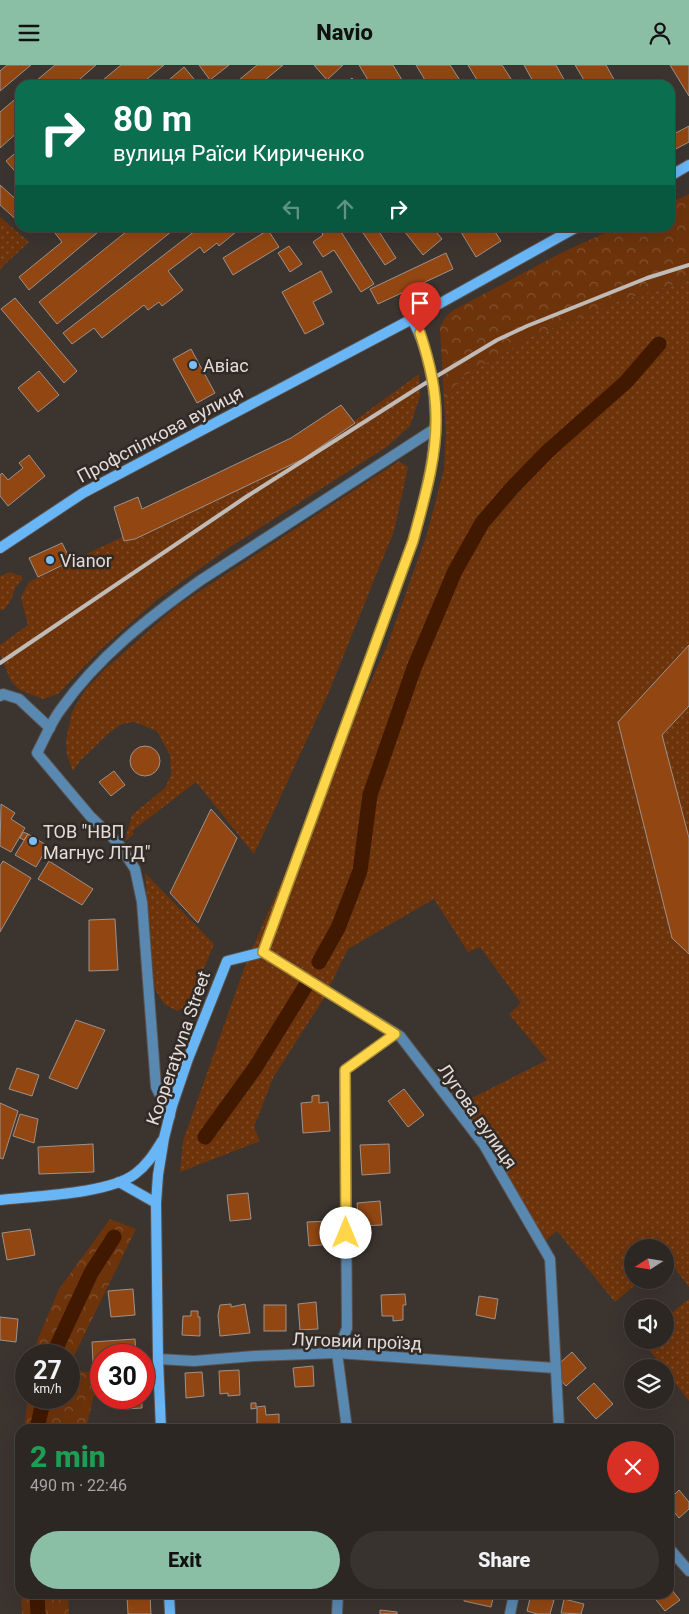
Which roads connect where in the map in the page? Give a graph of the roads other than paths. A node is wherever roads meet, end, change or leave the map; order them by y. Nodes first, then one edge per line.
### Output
1 (689, 165) edge
2 (675, 173) edge
3 (568, 232) edge
4 (412, 319) junction
5 (436, 428) junction
6 (0, 548) edge
7 (0, 695) edge
8 (50, 728) junction
9 (263, 952) junction
10 (395, 1034) junction
11 (170, 1116) junction
12 (164, 1138) junction
13 (119, 1182) junction
14 (0, 1201) edge
15 (156, 1203) junction
16 (337, 1353) junction
17 (158, 1359) junction
18 (555, 1368) junction
19 (161, 1424) edge
20 (346, 1424) edge
21 (559, 1424) edge
22 (674, 1554) edge
23 (689, 1571) edge
24 (168, 1599) edge
25 (338, 1599) edge
26 (513, 1599) edge
27 (170, 1614) edge
28 (337, 1614) edge
29 (510, 1614) edge

1 - 2 street
3 - 4 street, Профспілкова вулиця
4 - 5 street
4 - 6 street, Профспілкова вулиця
5 - 8 street
5 - 9 street
7 - 8 street
8 - 11 street
9 - 10 street, Лугова вулиця
9 - 11 street, Kooperatyvna Street
10 - 16 street
10 - 18 street, Лугова вулиця
11 - 12 street, Kooperatyvna Street
12 - 13 street
12 - 15 street, Kooperatyvna Street
13 - 14 street
13 - 15 street
15 - 17 street, Kooperatyvna Street
16 - 17 street, Луговий проїзд
16 - 18 street, Луговий проїзд
16 - 20 street
17 - 19 street, Kooperatyvna Street
18 - 21 street, Лугова вулиця
22 - 23 street
24 - 27 street
25 - 28 street
26 - 29 street

